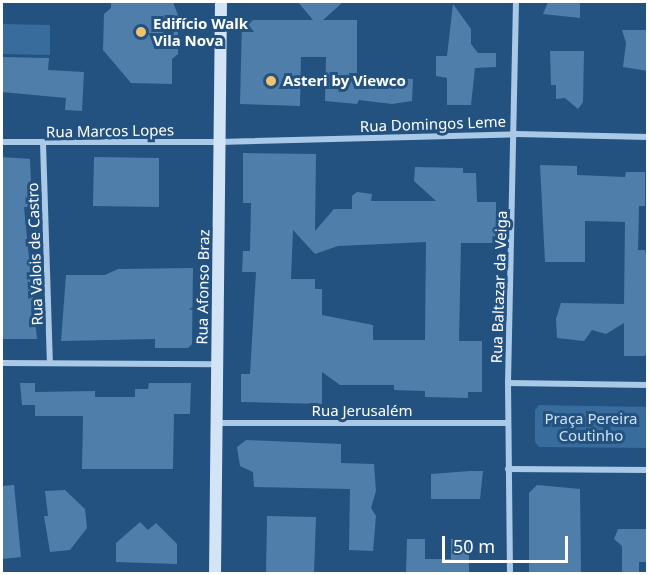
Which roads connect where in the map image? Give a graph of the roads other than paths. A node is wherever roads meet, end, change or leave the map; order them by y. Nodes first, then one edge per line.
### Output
1 (221, 2) edge
2 (516, 2) edge
3 (516, 134) junction
4 (648, 137) edge
5 (2, 142) edge
6 (219, 142) junction
7 (43, 143) junction
8 (2, 363) edge
9 (50, 363) junction
10 (217, 364) junction
11 (508, 383) junction
12 (648, 385) edge
13 (216, 423) junction
14 (508, 423) junction
15 (508, 469) junction
16 (648, 470) edge
17 (215, 573) edge
18 (510, 573) edge

1 - 6 street, Rua Afonso Braz
2 - 3 street, Rua Baltazar da Veiga
3 - 4 street, Rua Domingos Leme
3 - 6 street, Rua Domingos Leme
3 - 11 street, Rua Baltazar da Veiga
5 - 7 street, Rua Marcos Lopes
6 - 7 street, Rua Marcos Lopes
6 - 10 street, Rua Afonso Braz
7 - 9 street, Rua Valois de Castro
8 - 9 street
9 - 10 street
10 - 13 street, Rua Afonso Braz
11 - 12 street
11 - 14 street, Rua Baltazar da Veiga
13 - 14 street, Rua Jerusalém
13 - 17 street, Rua Afonso Braz
14 - 15 street, Rua Baltazar da Veiga
15 - 16 street
15 - 18 street, Rua Baltazar da Veiga

